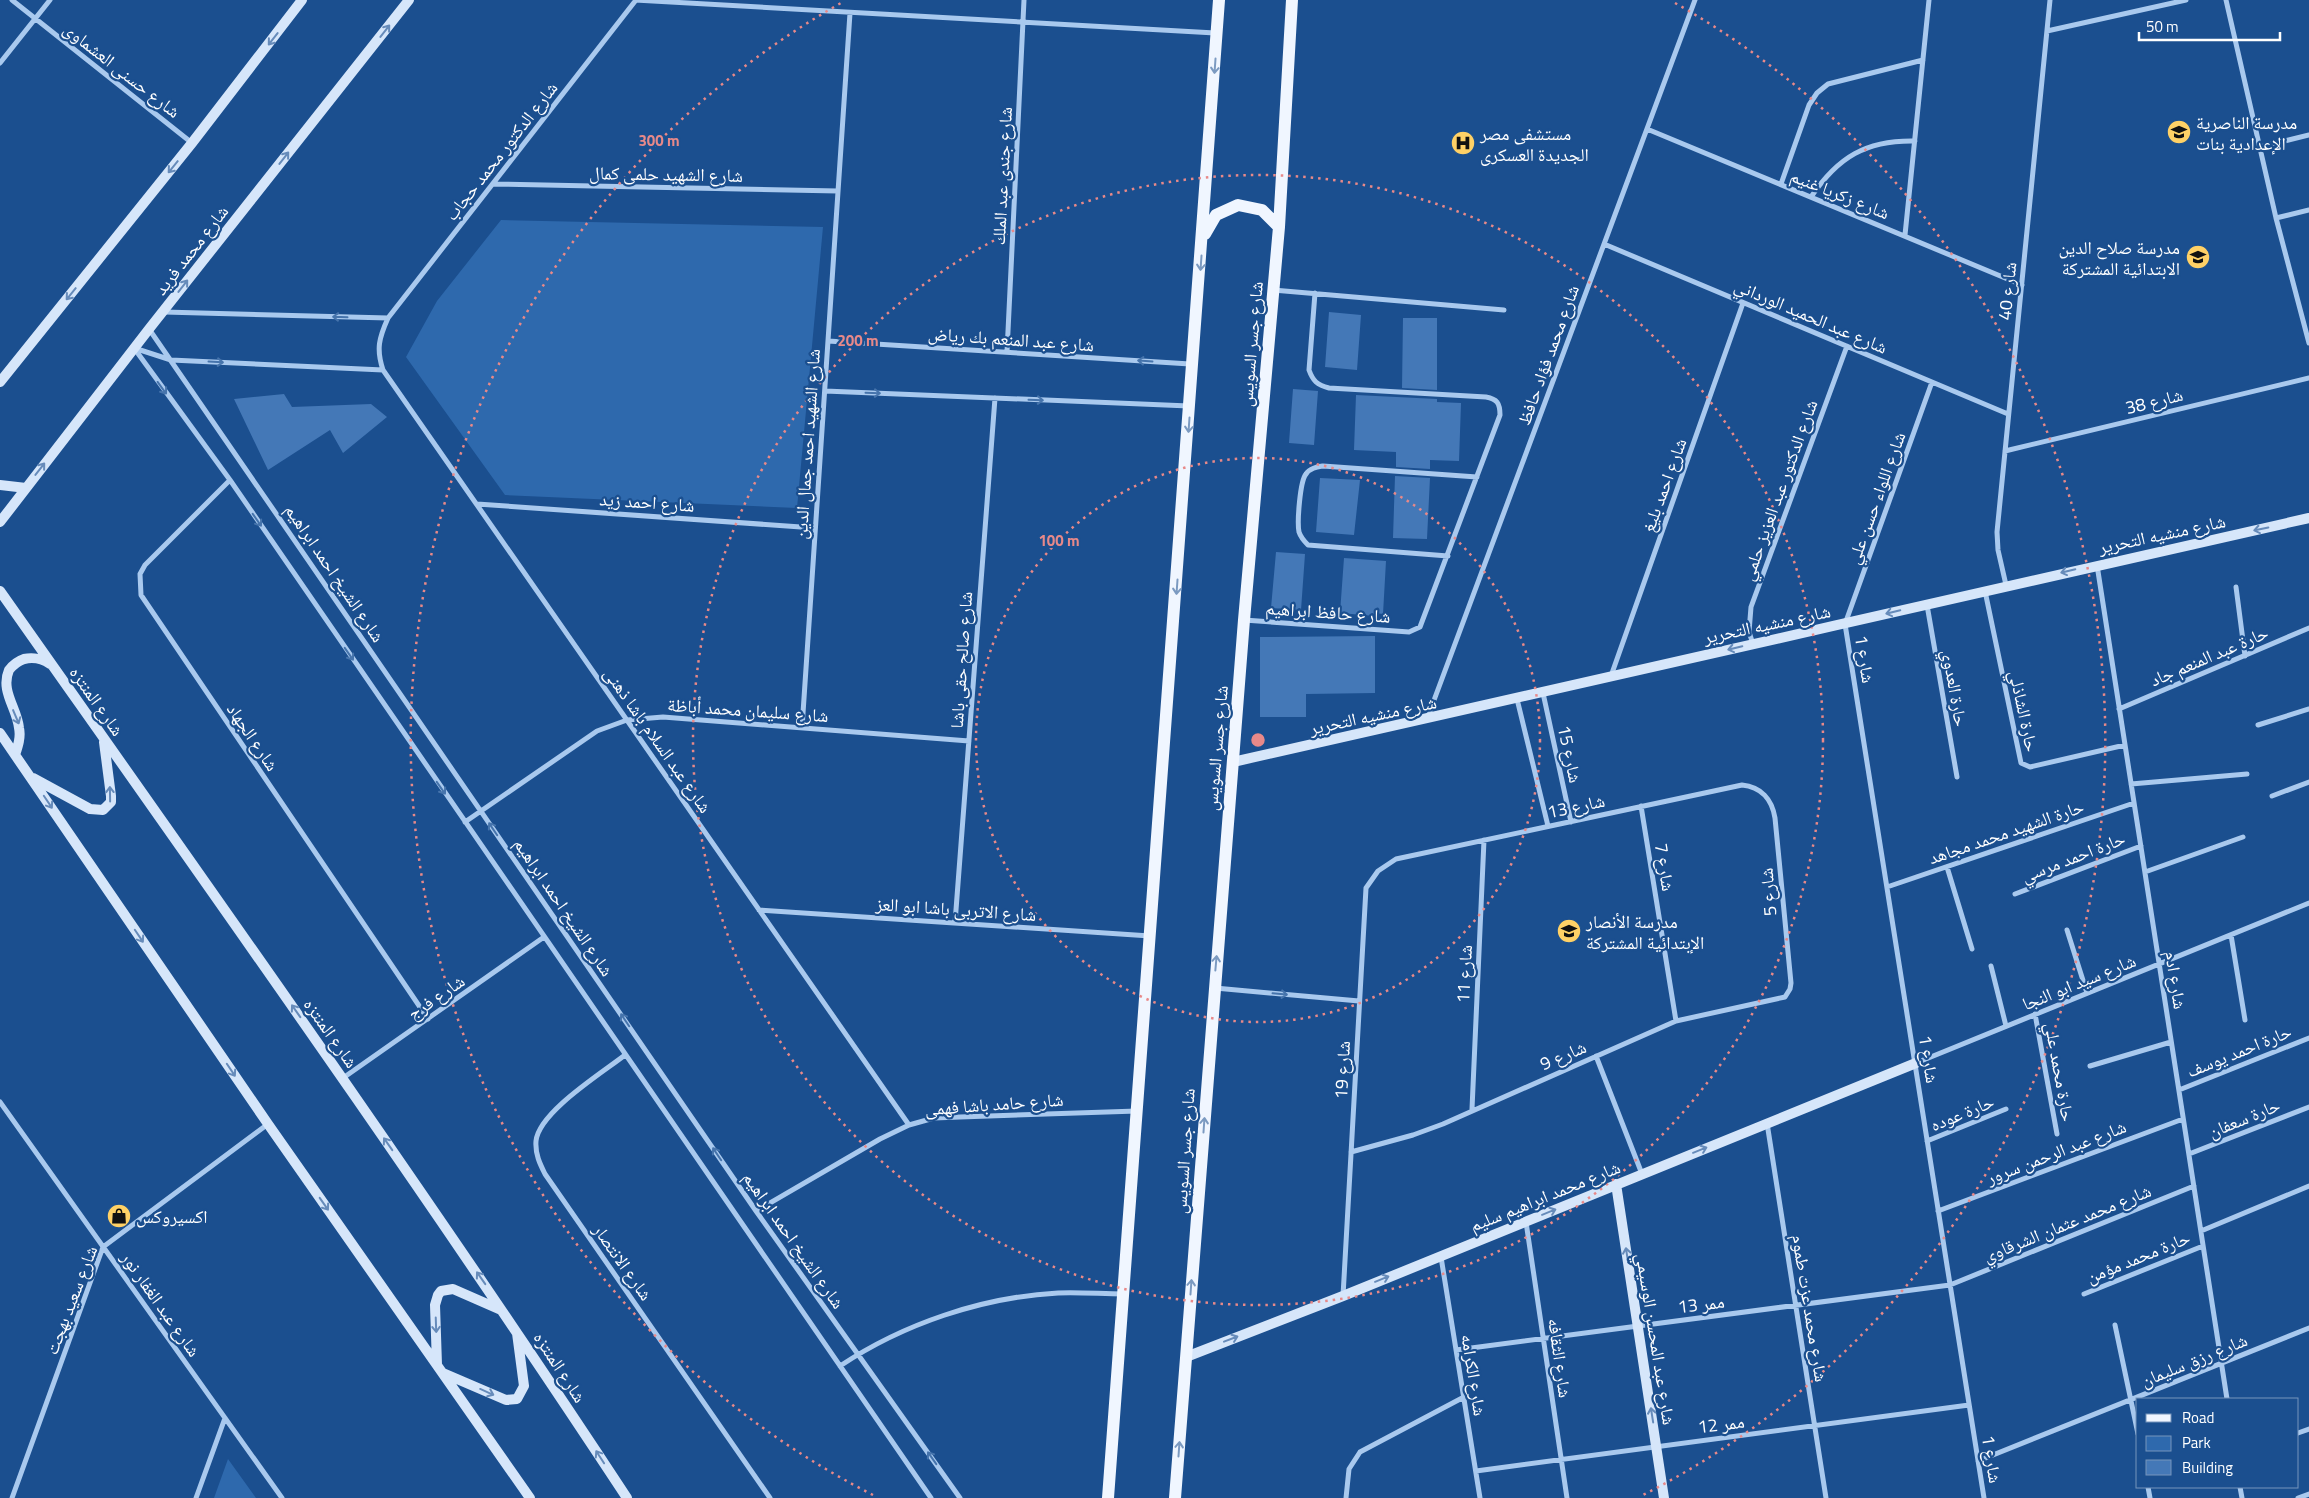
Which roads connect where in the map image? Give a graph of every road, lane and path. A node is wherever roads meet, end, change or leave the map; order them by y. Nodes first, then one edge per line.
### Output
1 (12, 0) edge
2 (50, 0) edge
3 (302, 0) edge
4 (409, 0) edge
5 (635, 0) edge
6 (1024, 0) edge
7 (1219, 0) edge
8 (1292, 0) edge
9 (1695, 0) edge
10 (1929, 0) edge
11 (2050, 0) edge
12 (2186, 0) edge
13 (2226, 0) edge
14 (850, 13) junction
15 (35, 20) junction
16 (1023, 22) junction
17 (2047, 31) junction
18 (1217, 33) junction
19 (1923, 60) junction
20 (0, 64) edge
21 (1646, 129) junction
22 (2309, 135) edge
23 (1915, 141) junction
24 (192, 142) junction
25 (2260, 147) junction
26 (493, 184) junction
27 (1781, 184) junction
28 (838, 191) junction
29 (1811, 196) junction
30 (2309, 210) edge
31 (2276, 218) junction
32 (1279, 227) junction
33 (1905, 235) junction
34 (1203, 237) junction
35 (1604, 244) junction
36 (2022, 285) junction
37 (1273, 290) junction
38 (1315, 293) junction
39 (1743, 303) junction
40 (1504, 310) dead end
41 (162, 312) junction
42 (388, 318) junction
43 (149, 329) junction
44 (828, 341) junction
45 (2309, 343) edge
46 (1847, 346) junction
47 (134, 348) junction
48 (1007, 352) junction
49 (172, 360) junction
50 (1193, 364) junction
51 (383, 370) junction
52 (2309, 378) edge
53 (0, 382) edge
54 (1932, 382) junction
55 (825, 391) junction
56 (995, 398) junction
57 (1190, 406) junction
58 (2008, 414) junction
59 (2006, 450) junction
60 (1477, 477) junction
61 (230, 480) junction
62 (0, 485) edge
63 (26, 488) junction
64 (477, 504) junction
65 (2309, 518) edge
66 (0, 522) edge
67 (815, 528) junction
68 (1448, 556) junction
69 (2097, 564) junction
70 (2006, 585) junction
71 (2236, 587) dead end
72 (1985, 590) junction
73 (0, 591) edge
74 (1927, 604) junction
75 (1244, 620) junction
76 (1845, 624) junction
77 (2309, 628) edge
78 (1753, 644) junction
79 (2245, 656) junction
80 (53, 666) junction
81 (1610, 676) junction
82 (1543, 692) junction
83 (1517, 698) junction
84 (2120, 709) junction
85 (2309, 710) edge
86 (627, 720) junction
87 (1426, 720) junction
88 (2258, 725) dead end
89 (802, 728) junction
90 (0, 733) edge
91 (104, 739) junction
92 (969, 741) junction
93 (2125, 745) junction
94 (15, 755) junction
95 (1233, 762) junction
96 (2247, 774) dead end
97 (30, 777) junction
98 (1957, 777) dead end
99 (2309, 782) edge
100 (2131, 784) junction
101 (1761, 791) joint
102 (2272, 796) dead end
103 (2134, 803) junction
104 (1641, 806) junction
105 (481, 811) junction
106 (465, 822) junction
107 (1571, 822) junction
108 (1548, 826) junction
109 (2242, 837) dead end
110 (1484, 840) junction
111 (2141, 846) junction
112 (1396, 859) joint
113 (1947, 867) junction
114 (2145, 872) junction
115 (1887, 887) junction
116 (2015, 894) dead end
117 (2309, 903) edge
118 (760, 910) junction
119 (955, 923) junction
120 (2067, 930) dead end
121 (2230, 935) junction
122 (1150, 936) junction
123 (544, 937) junction
124 (1972, 949) dead end
125 (2159, 964) junction
126 (1991, 966) dead end
127 (1214, 988) junction
128 (1788, 993) joint
129 (2087, 993) junction
130 (1359, 1001) junction
131 (2035, 1014) junction
132 (428, 1019) junction
133 (2245, 1020) dead end
134 (1676, 1021) junction
135 (2006, 1026) junction
136 (2309, 1038) edge
137 (2171, 1042) junction
138 (625, 1055) junction
139 (1596, 1056) junction
140 (1916, 1063) junction
141 (2090, 1066) dead end
142 (343, 1078) junction
143 (2179, 1090) junction
144 (0, 1102) edge
145 (2309, 1106) edge
146 (1472, 1109) junction
147 (2006, 1109) dead end
148 (1137, 1111) junction
149 (2183, 1119) junction
150 (1767, 1123) junction
151 (268, 1124) junction
152 (909, 1125) junction
153 (2058, 1134) dead end
154 (1927, 1141) junction
155 (1351, 1152) junction
156 (2189, 1154) junction
157 (1642, 1174) junction
158 (1616, 1184) junction
159 (2194, 1186) junction
160 (2309, 1186) edge
161 (756, 1210) junction
162 (1938, 1211) junction
163 (1526, 1221) junction
164 (2201, 1231) junction
165 (2203, 1246) junction
166 (103, 1247) junction
167 (1441, 1256) junction
168 (1950, 1285) junction
169 (1124, 1294) junction
170 (2084, 1294) dead end
171 (1343, 1296) junction
172 (1796, 1305) junction
173 (502, 1310) junction
174 (2116, 1325) dead end
175 (1638, 1326) junction
176 (2309, 1328) edge
177 (516, 1330) junction
178 (1543, 1338) junction
179 (1456, 1350) junction
180 (858, 1354) junction
181 (1186, 1357) junction
182 (2222, 1364) junction
183 (840, 1366) junction
184 (439, 1369) junction
185 (1464, 1397) junction
186 (2136, 1398) edge
187 (2136, 1398) edge
188 (2227, 1398) edge
189 (2131, 1400) junction
190 (1969, 1405) junction
191 (225, 1418) junction
192 (2136, 1424) edge
193 (1815, 1426) junction
194 (1656, 1447) junction
195 (1561, 1460) junction
196 (1978, 1461) junction
197 (1476, 1471) junction
198 (2309, 1494) edge
199 (12, 1498) edge
200 (196, 1498) edge
201 (282, 1498) edge
202 (530, 1498) edge
203 (626, 1498) edge
204 (770, 1498) edge
205 (931, 1498) edge
206 (960, 1498) edge
207 (1108, 1498) edge
208 (1175, 1498) edge
209 (1346, 1498) edge
210 (1480, 1498) edge
211 (1567, 1498) edge
212 (1664, 1498) edge
213 (1826, 1498) edge
214 (1984, 1498) edge
215 (2298, 1498) edge

1 - 15 street, شارع حسنى العشماوى
2 - 15 street
3 -> 24 street
41 -> 4 street, شارع محمد فريد
5 - 14 street
5 - 26 street, شارع الدكتور محمد حجاب
6 - 16 street, شارع جندى عبد الملك
7 - 18 main road
8 - 32 main road, شارع جسر السويس
9 - 21 street, شارع محمد فؤاد حافظ
10 - 19 street
11 - 17 street, شارع 40
12 - 17 street
13 - 25 street
14 - 16 street
14 - 28 street, شارع الشهيد احمد جمال الدين
15 - 20 street
15 - 24 street, شارع حسنى العشماوى
16 - 18 street
16 - 48 street, شارع جندى عبد الملك
17 - 36 street, شارع 40
18 -> 34 main road
19 - 23 street
19 - 27 street
21 - 27 street, شارع زكريا غنيم
21 - 35 street, شارع محمد فؤاد حافظ
22 - 25 street
23 - 29 street
23 - 33 street
24 -> 53 street
25 - 31 street
26 - 28 street, شارع الشهيد حلمى كمال
26 - 42 street, شارع الدكتور محمد حجاب
27 - 29 street, شارع زكريا غنيم
28 - 44 street, شارع الشهيد احمد جمال الدين
29 - 33 street, شارع زكريا غنيم
30 - 31 street
31 - 45 street
32 - 34 main road
32 - 37 main road, شارع جسر السويس
33 - 36 street, شارع زكريا غنيم
34 -> 50 main road
35 - 39 street, شارع عبد الحميد الورداني
35 - 87 street, شارع محمد فؤاد حافظ
36 - 58 street, شارع 40
37 - 38 street
37 - 75 main road, شارع جسر السويس
38 - 40 street
38 - 60 street
39 - 46 street, شارع عبد الحميد الورداني
39 - 81 street, شارع احمد بليغ
42 -> 41 street
41 - 43 street, شارع محمد فريد
42 - 51 street, شارع الدكتور محمد حجاب
43 - 47 street, شارع محمد فريد
43 - 49 street, شارع الشيخ احمد ابراهيم
44 - 48 street, شارع عبد المنعم بك رياض
44 - 55 street, شارع الشهيد احمد جمال الدين
46 - 54 street, شارع عبد الحميد الورداني
46 - 78 street, شارع الدكتور عبد العزيز حلمي
47 - 49 street
47 -> 61 street, شارع الشيخ احمد ابراهيم
63 -> 47 street, شارع محمد فريد
50 -> 48 street, شارع عبد المنعم بك رياض
49 -> 51 street
49 - 105 street, شارع الشيخ احمد ابراهيم
50 - 57 main road
51 - 64 street, شارع عبد السلام باشا ذهنى
52 - 59 street, شارع 38
54 - 58 street, شارع عبد الحميد الورداني
54 - 76 street, شارع اللواء حسن علي
55 -> 56 street
55 - 67 street, شارع الشهيد احمد جمال الدين
56 -> 57 street
56 - 92 street, شارع صالح حقى باشا
57 -> 122 main road
58 - 59 street, شارع 40
59 - 70 street, شارع 40
60 - 68 street
60 - 68 street
61 -> 106 street, شارع الشيخ احمد ابراهيم
61 - 132 street, شارع الجهاد
62 - 63 street
63 - 66 street, شارع محمد فريد
64 - 67 street, شارع احمد زيد
64 - 86 street, شارع عبد السلام باشا ذهنى
65 -> 69 street, شارع منشيه التحرير
67 - 89 street, شارع الشهيد احمد جمال الدين
68 - 75 street, شارع حافظ ابراهيم
69 -> 70 street, شارع منشيه التحرير
69 - 84 street, شارع ادم
70 - 72 street, شارع منشيه التحرير
71 - 79 street
72 - 74 street, شارع منشيه التحرير
72 - 93 street, حارة الشاذلي
73 - 80 street, شارع المنتزه
74 -> 76 street, شارع منشيه التحرير
74 - 98 street, حارة العدوي
75 - 95 main road, شارع جسر السويس
76 - 78 street, شارع منشيه التحرير
76 - 115 street, شارع 1
77 - 79 street, حارة عبد المنعم جاد
78 -> 81 street, شارع منشيه التحرير
79 - 84 street, حارة عبد المنعم جاد
80 - 91 street, شارع المنتزه
80 -> 94 street
81 - 82 street, شارع منشيه التحرير
82 - 83 street, شارع منشيه التحرير
82 - 107 street, شارع 15
83 - 87 street, شارع منشيه التحرير
83 - 108 street
84 - 93 street, شارع ادم
85 - 88 street
86 - 89 street, شارع سليمان محمد أباظة
86 - 105 street, شارع سليمان محمد أباظة
86 - 118 street, شارع عبد السلام باشا ذهنى
87 - 95 street, شارع منشيه التحرير
89 - 92 street, شارع سليمان محمد أباظة
90 - 94 street
97 -> 91 street
142 -> 91 street, شارع المنتزه
92 - 119 street, شارع صالح حقى باشا
93 - 100 street, شارع ادم
94 - 97 street
127 -> 95 main road, شارع جسر السويس
96 - 100 street
97 -> 151 street
99 - 102 street
100 - 103 street, شارع ادم
101 - 104 street, شارع 13
101 - 128 street, شارع 5
103 - 111 street, شارع ادم
103 - 113 street, حارة الشهيد محمد مجاهد
104 - 107 street, شارع 13
104 - 134 street, شارع 7
105 - 106 street, شارع سليمان محمد أباظة
161 -> 105 street, شارع الشيخ احمد ابراهيم
106 - 123 street, شارع الشيخ احمد ابراهيم
107 - 108 street, شارع 13
108 - 110 street, شارع 13
109 - 114 street
110 - 112 street, شارع 13
110 - 146 street, شارع 11
111 - 114 street, شارع ادم
111 - 116 street, حارة احمد مرسي
112 - 130 street, شارع 19
113 - 115 street, حارة الشهيد محمد مجاهد
113 - 124 street
114 - 125 street, شارع ادم
115 - 140 street, شارع 1
117 - 121 street, شارع سيد ابو النجا
118 - 119 street, شارع الاتربى باشا ابو العز
118 - 152 street, شارع عبد السلام باشا ذهنى
119 - 122 street, شارع الاتربى باشا ابو العز
120 - 129 street
121 - 125 street, شارع سيد ابو النجا
121 - 133 street
122 - 148 main road
123 - 132 street, شارع فرج
123 - 138 street, شارع الشيخ احمد ابراهيم
125 - 129 street, شارع سيد ابو النجا
125 - 137 street, شارع ادم
126 - 135 street
127 -> 130 street
181 -> 127 main road, شارع جسر السويس
128 - 134 street, شارع 9
129 - 131 street, شارع سيد ابو النجا
130 - 155 street, شارع 19
131 - 135 street, شارع سيد ابو النجا
131 - 153 street, حارة محمد علي
132 - 142 street, شارع فرج
134 - 139 street, شارع 9
135 - 140 street, شارع سيد ابو النجا
136 - 143 street, حارة احمد يوسف
137 - 141 street
137 - 143 street, شارع ادم
138 - 183 street, شارع الشيخ احمد ابراهيم
138 - 204 street, شارع الانتصار
139 - 146 street, شارع 9
139 - 157 street
140 - 150 street, شارع محمد ابراهيم سليم
140 - 154 street, شارع 1
173 -> 142 street, شارع المنتزه
143 - 149 street, شارع ادم
144 - 166 street, شارع عبد الغفار نور
145 - 156 street, حارة سعفان
146 - 155 street, شارع 9
147 - 154 street, حارة عوده
148 - 152 street, شارع حامد باشا فهمى
148 - 169 main road
149 - 156 street, شارع ادم
149 - 162 street, شارع عبد الرحمن سرور
157 -> 150 street, شارع محمد ابراهيم سليم
150 - 172 street, شارع محمد عزت طموم
151 - 166 street, شارع سعيد بهجت
151 -> 184 street
152 - 161 street, شارع حامد باشا فهمى
154 - 162 street, شارع 1
155 - 171 street, شارع 19
156 - 159 street, شارع ادم
157 - 158 street, شارع محمد ابراهيم سليم
163 -> 158 street, شارع محمد ابراهيم سليم
175 -> 158 street, شارع عبد المحسن الوسيمي
159 - 164 street, شارع ادم
159 - 168 street, شارع محمد عثمان الشرقاوي
160 - 164 street
161 - 180 street, شارع الشيخ احمد ابراهيم
162 - 168 street, شارع 1
163 - 167 street, شارع محمد ابراهيم سليم
163 - 178 street, شارع الثقافه
164 - 165 street, شارع ادم
165 - 170 street, حارة محمد مؤمن
165 - 182 street, شارع ادم
166 - 191 street, شارع عبد الغفار نور
166 - 199 street, شارع سعيد بهجت
171 -> 167 street, شارع محمد ابراهيم سليم
167 - 179 street, شارع الكرامه
168 - 172 street, ممر 13
168 - 190 street, شارع 1
169 - 180 street
169 - 207 main road
181 -> 171 street, شارع محمد ابراهيم سليم
172 - 175 street, ممر 13
172 - 193 street, شارع محمد عزت طموم
173 - 177 street, شارع المنتزه
173 -> 184 street
174 - 189 street
175 - 178 street, ممر 13
194 -> 175 street, شارع عبد المحسن الوسيمي
176 - 182 street, شارع رزق سليمان
184 -> 177 street
203 -> 177 street, شارع المنتزه
178 - 179 street, ممر 13
178 - 195 street, شارع الثقافه
179 - 185 street, شارع الكرامه
180 - 183 street
206 -> 180 street, شارع الشيخ احمد ابراهيم
208 -> 181 main road, شارع جسر السويس
182 - 186 street, شارع رزق سليمان
182 - 188 street, شارع ادم
183 - 205 street, شارع الشيخ احمد ابراهيم
184 - 202 street
185 - 197 street, شارع الكرامه
185 - 209 street
187 - 189 street, شارع رزق سليمان
189 - 192 street
189 - 196 street, شارع رزق سليمان
190 - 193 street, ممر 12
190 - 196 street, شارع 1
191 - 200 street
191 - 201 street, شارع عبد الغفار نور
193 - 194 street, ممر 12
193 - 213 street, شارع محمد عزت طموم
194 - 195 street, ممر 12
194 - 212 street, شارع عبد المحسن الوسيمي
195 - 197 street, ممر 12
195 - 211 street, شارع الثقافه
196 - 214 street, شارع 1
197 - 210 street, شارع الكرامه
198 - 215 street

